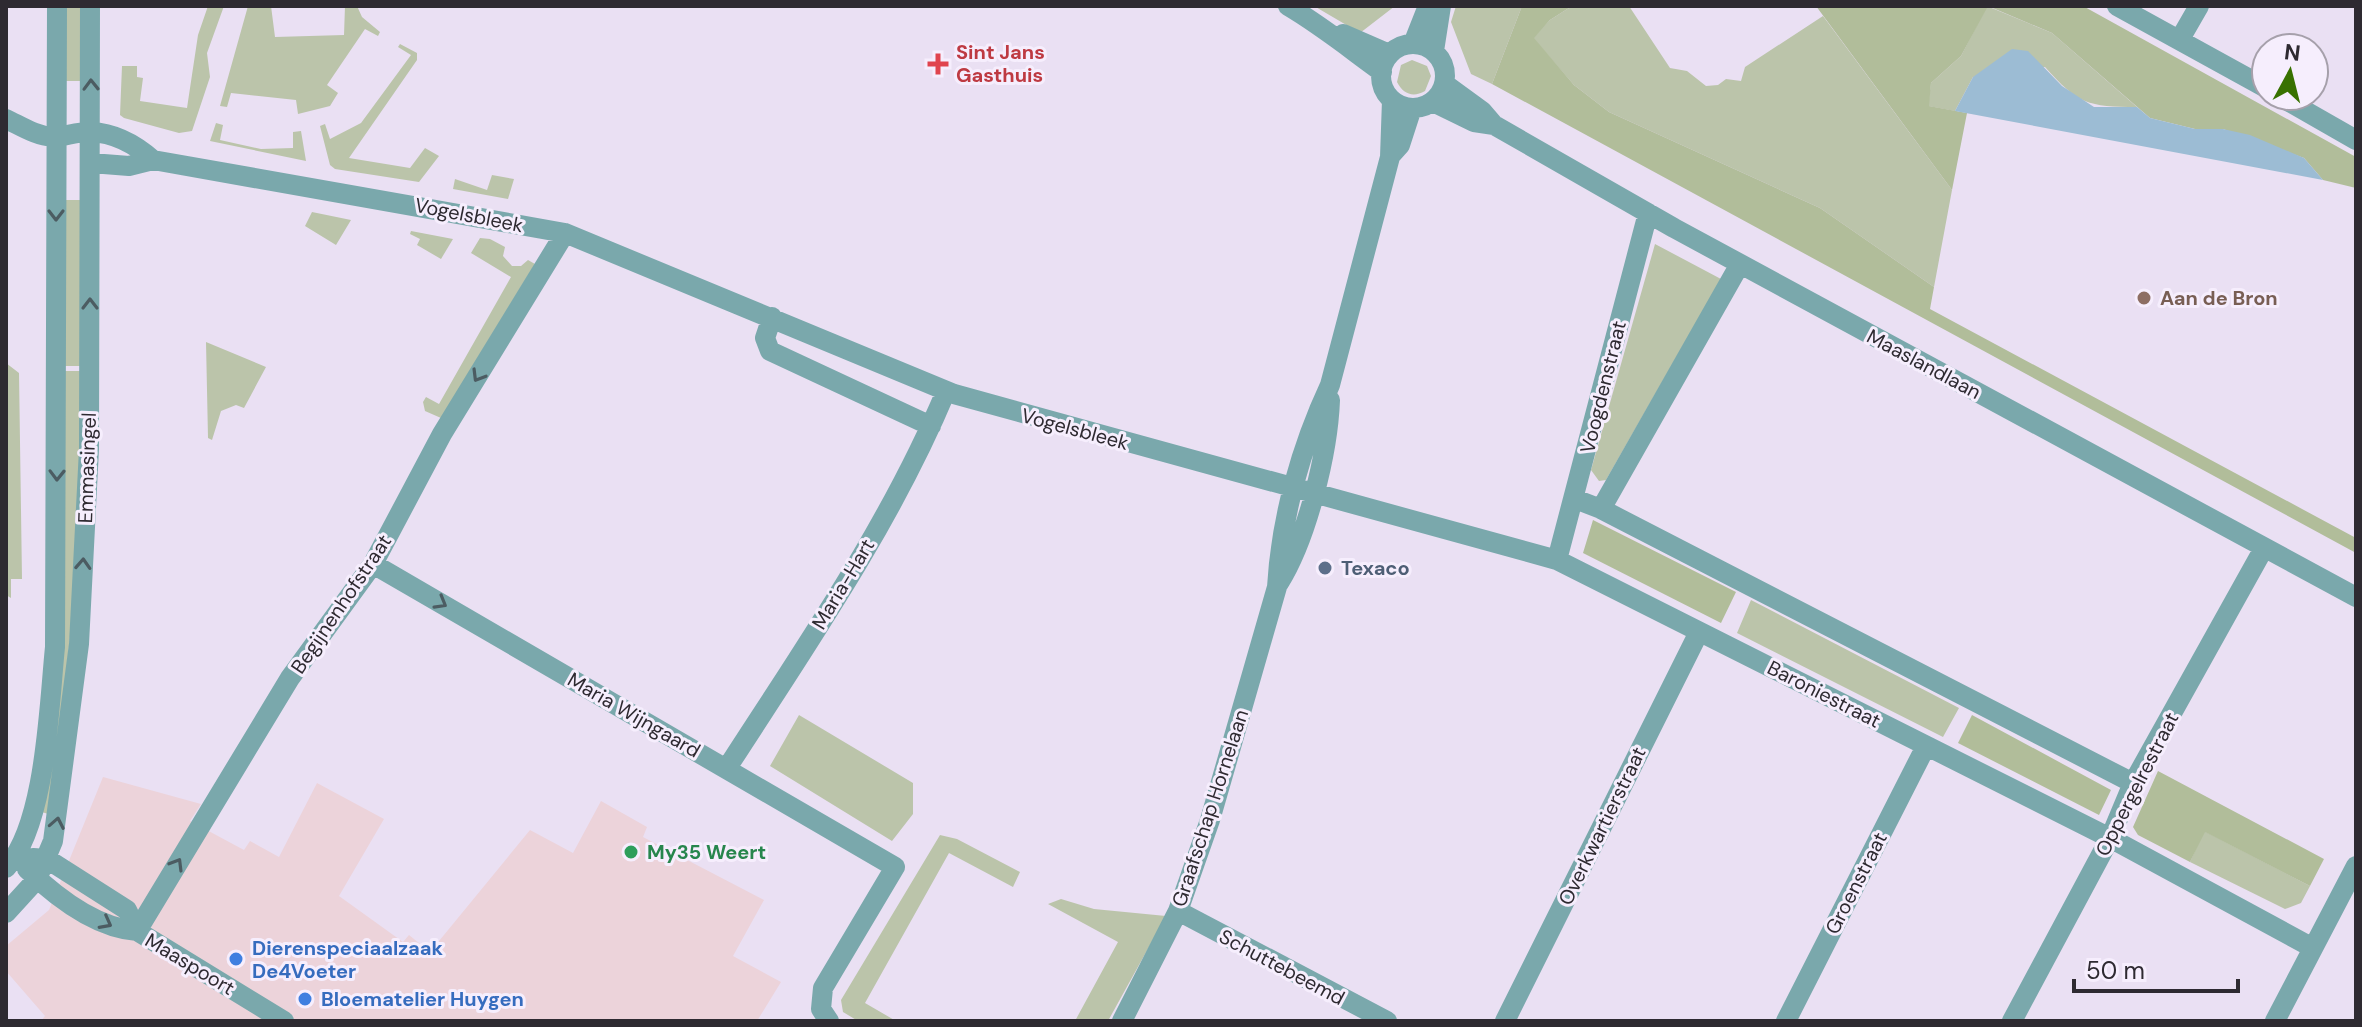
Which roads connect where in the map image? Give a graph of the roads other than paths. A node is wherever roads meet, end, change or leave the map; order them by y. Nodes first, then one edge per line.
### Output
1 (57, 6) edge
2 (90, 6) edge
3 (1288, 6) edge
4 (1428, 6) edge
5 (1441, 6) edge
6 (2117, 6) edge
7 (2199, 6) edge
8 (2180, 39) junction
9 (1413, 44) junction
10 (1434, 51) junction
11 (1385, 63) junction
12 (2250, 79) edge
13 (1439, 93) junction
14 (1392, 100) junction
15 (1412, 108) junction
16 (2307, 112) edge
17 (6, 119) edge
18 (91, 132) junction
19 (55, 137) junction
20 (2356, 140) edge
21 (1390, 157) junction
22 (153, 160) junction
23 (91, 163) junction
24 (1648, 213) junction
25 (565, 233) junction
26 (1740, 264) junction
27 (772, 317) junction
28 (946, 391) junction
29 (931, 426) junction
30 (1304, 490) junction
31 (1575, 499) junction
32 (1601, 509) junction
33 (2264, 548) junction
34 (1557, 560) junction
35 (373, 564) junction
36 (2356, 597) edge
37 (1699, 632) junction
38 (1926, 746) junction
39 (727, 768) junction
40 (2133, 783) junction
41 (2110, 838) junction
42 (47, 859) junction
43 (11, 863) edge
44 (37, 879) junction
45 (2353, 880) edge
46 (1178, 911) junction
47 (6, 913) edge
48 (137, 931) junction
49 (2313, 948) junction
50 (284, 1021) edge
51 (829, 1021) edge
52 (1122, 1021) edge
53 (1387, 1021) edge
54 (1505, 1021) edge
55 (1786, 1021) edge
56 (2012, 1021) edge
57 (2275, 1021) edge

1 - 19 street, Emmasingel
18 -> 2 street, Emmasingel
3 - 11 street
4 - 9 street
5 - 10 street
6 - 8 street
7 - 8 street
8 - 12 street
9 - 10 street
9 - 11 street
10 - 13 street
11 - 14 street
13 - 15 street
13 - 24 street, Maaslandlaan
14 - 15 street
14 - 21 street, Graafschap Hornelaan
15 - 21 street, Graafschap Hornelaan
16 - 20 street
17 - 19 street
18 - 19 street
18 - 22 street, Vogelsbleek
18 - 23 street, Emmasingel
19 - 23 street
19 -> 43 street, Emmasingel
21 - 30 street, Graafschap Hornelaan
22 - 23 street, Vogelsbleek
22 - 25 street, Vogelsbleek
42 -> 23 street, Emmasingel
24 - 26 street, Maaslandlaan
24 - 31 street, Voogdenstraat
25 - 27 street, Vogelsbleek
25 -> 35 street, Begijnenhofstraat
26 - 32 street, Voogdenstraat
26 - 33 street, Maaslandlaan
27 - 28 street, Vogelsbleek
27 - 29 street
28 - 29 street, Maria-Hart
28 - 30 street, Vogelsbleek
29 - 39 street, Maria-Hart
30 - 34 street, Baroniestraat
30 - 46 street, Graafschap Hornelaan
31 - 32 street
31 - 34 street, Voogdenstraat
32 - 40 street
33 - 36 street, Maaslandlaan
33 - 40 street, Oppergelrestraat
34 - 37 street, Baroniestraat
35 -> 39 street, Maria Wijngaard
48 -> 35 street, Begijnenhofstraat
37 - 38 street, Baroniestraat
37 - 54 street, Overkwartierstraat
38 - 41 street, Baroniestraat
38 - 55 street, Groenstraat
39 - 51 street, Maria Wijngaard
40 - 41 street, Oppergelrestraat
41 - 49 street, Baroniestraat
41 - 56 street, Oppergelrestraat
42 - 43 street
42 - 44 street, Emmasingel
42 - 48 street, Maaspoort
43 - 44 street, Maaspoort
44 - 47 street, Emmasingel
44 -> 48 street, Maaspoort
45 - 49 street
46 - 52 street, Graafschap Hornelaan
46 - 53 street, Schuttebeemd
48 - 50 street, Maaspoort
49 - 57 street

